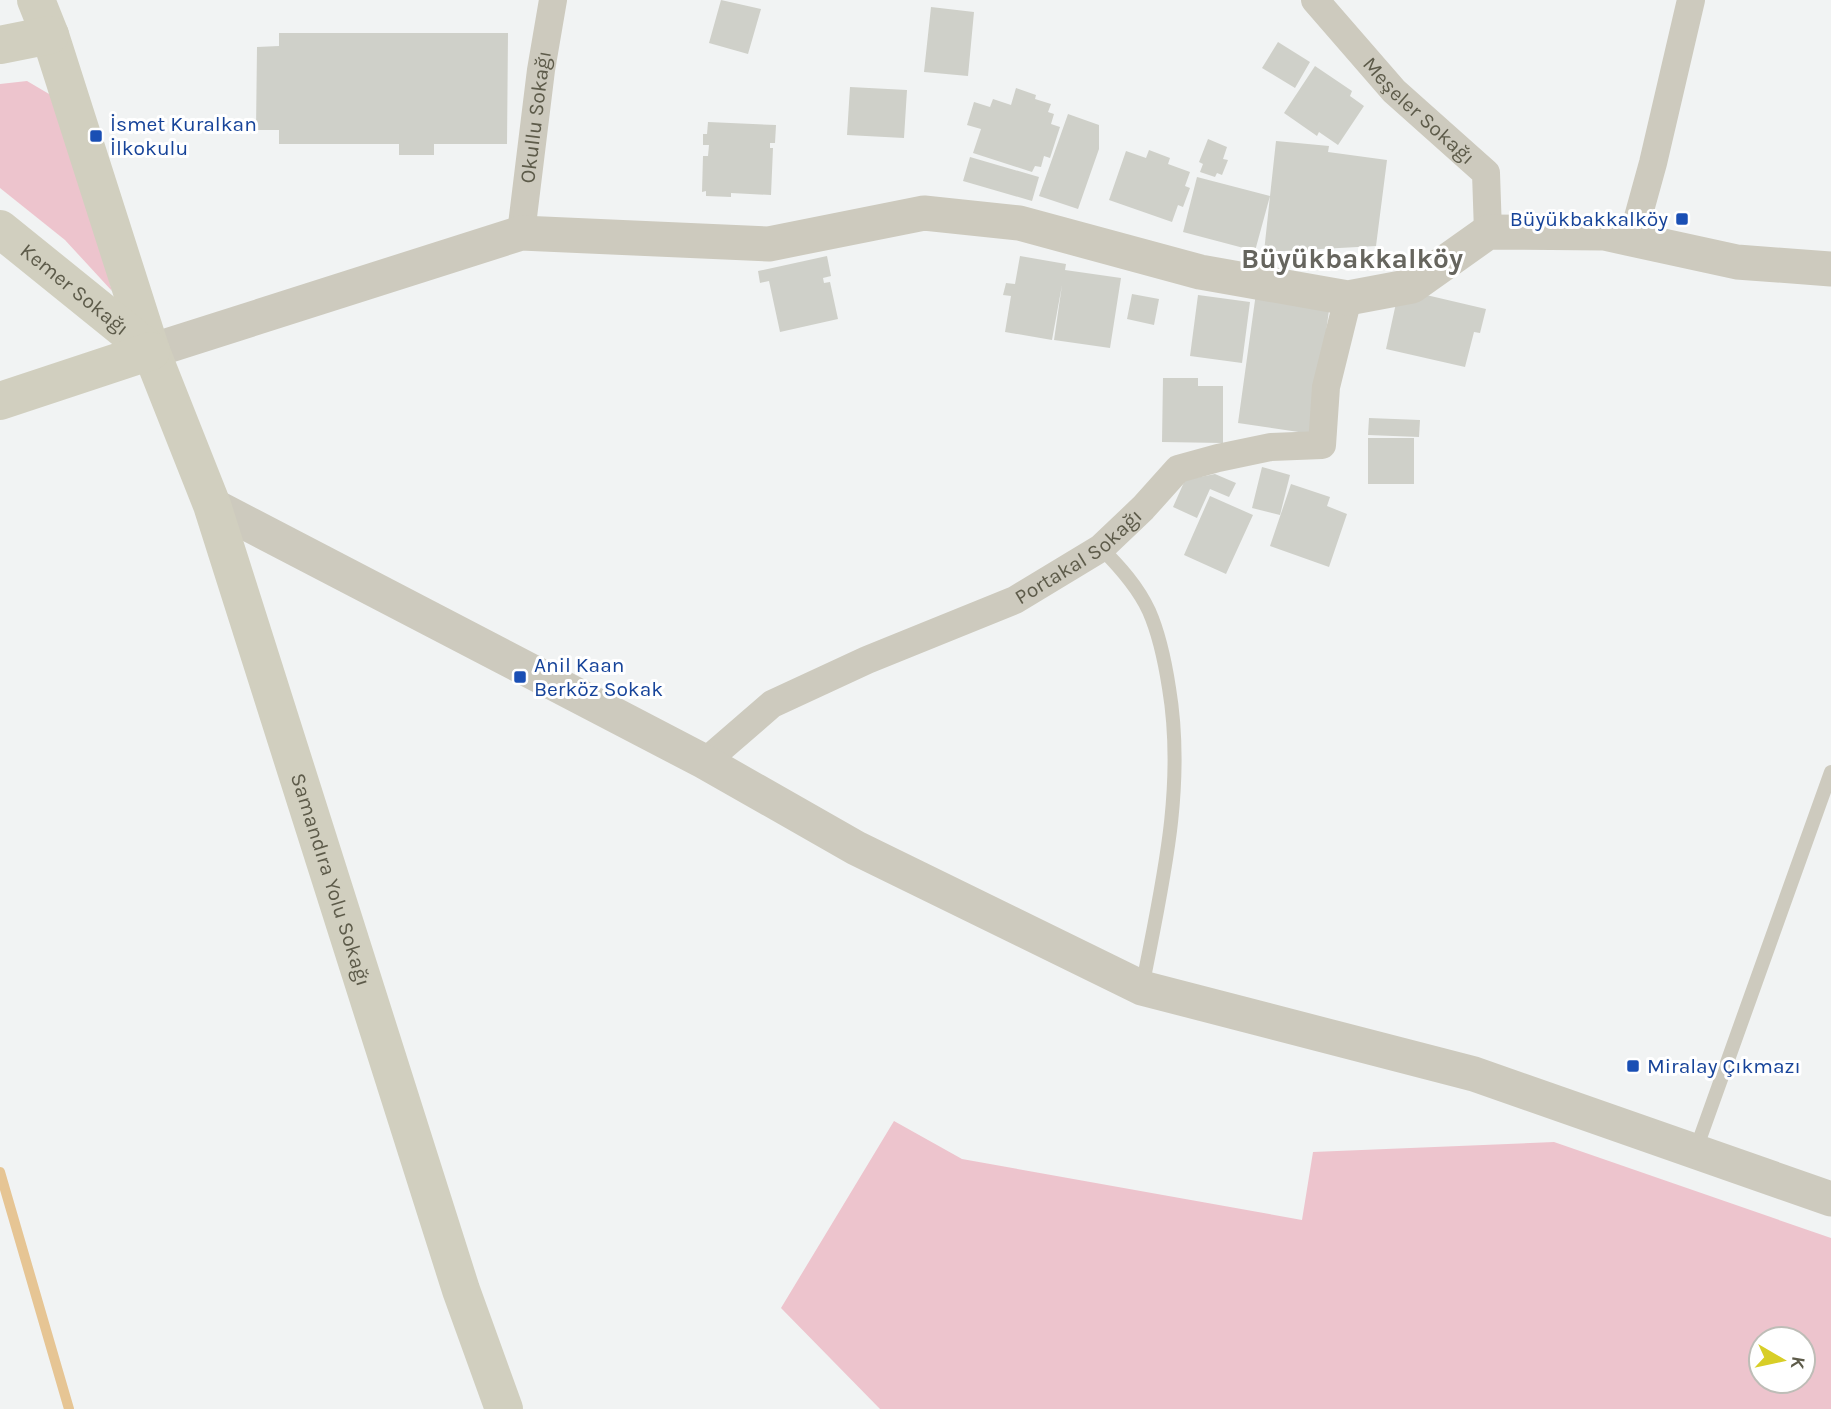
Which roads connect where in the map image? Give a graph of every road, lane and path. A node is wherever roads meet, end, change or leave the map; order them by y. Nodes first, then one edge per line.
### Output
1 (36, 0) edge
2 (553, 0) edge
3 (1315, 0) edge
4 (1691, 0) edge
5 (50, 35) junction
6 (0, 45) edge
7 (0, 229) edge
8 (1488, 232) junction
9 (521, 233) junction
10 (1632, 239) junction
11 (1831, 269) edge
12 (1348, 298) junction
13 (152, 351) junction
14 (0, 401) edge
15 (212, 505) junction
16 (1101, 548) junction
17 (705, 761) junction
18 (1831, 772) edge
19 (1142, 988) junction
20 (1695, 1152) junction
21 (1831, 1199) edge
22 (503, 1409) edge

1 - 5 main road, Samandıra Yolu Sokağı
2 - 9 street, Okullu Sokağı
3 - 8 street, Meşeler Sokağı
4 - 10 street
5 - 6 main road
5 - 13 main road, Samandıra Yolu Sokağı
7 - 13 main road, Kemer Sokağı
8 - 10 street
8 - 12 street
9 - 12 street
9 - 13 street
10 - 11 street
12 - 16 street, Portakal Sokağı
13 - 14 main road
13 - 15 main road, Samandıra Yolu Sokağı
15 - 17 street
15 - 22 main road, Samandıra Yolu Sokağı
16 - 17 street, Portakal Sokağı
16 - 19 lane
17 - 19 street
18 - 20 lane
19 - 20 street
20 - 21 street

